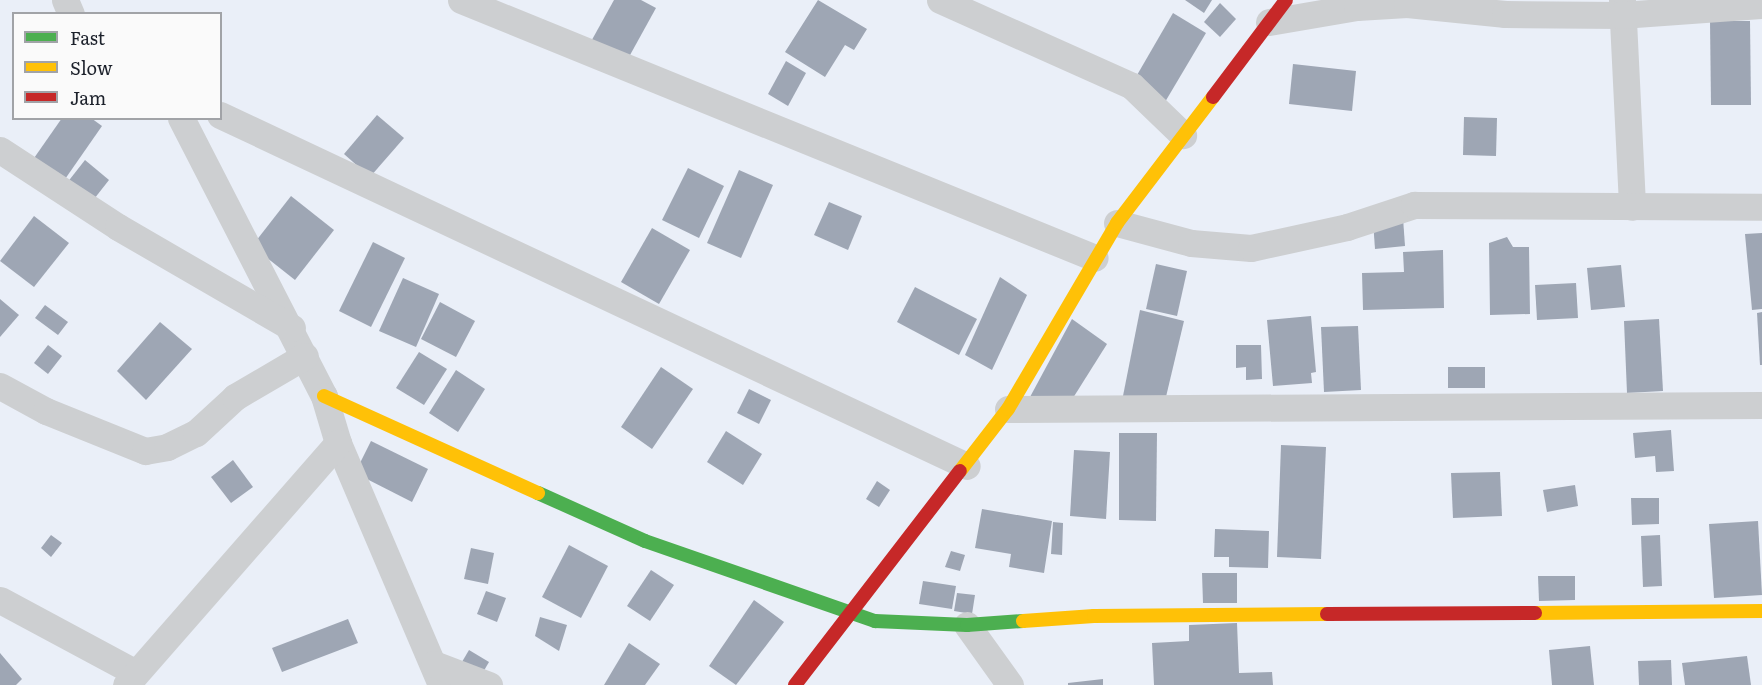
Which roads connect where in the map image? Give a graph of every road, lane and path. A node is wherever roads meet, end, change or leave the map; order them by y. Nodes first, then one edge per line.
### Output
1 (461, 0) edge
2 (940, 0) edge
3 (1286, 0) edge
4 (1762, 5) edge
5 (1621, 8) edge
6 (1269, 22) junction
7 (222, 116) edge
8 (182, 120) edge
9 (1182, 135) junction
10 (0, 150) edge
11 (1632, 207) junction
12 (1762, 207) edge
13 (1117, 223) junction
14 (1095, 258) junction
15 (292, 328) junction
16 (305, 356) junction
17 (0, 386) edge
18 (324, 396) junction
19 (1762, 405) edge
20 (1008, 409) junction
21 (338, 443) junction
22 (967, 466) junction
23 (0, 600) edge
24 (1762, 611) edge
25 (851, 614) junction
26 (967, 625) junction
27 (438, 675) edge
28 (131, 679) edge
29 (489, 685) edge
30 (795, 685) edge
31 (1010, 685) edge

1 - 14 street
2 - 9 street
3 - 6 street
4 - 5 street
5 - 6 street
5 - 11 street
6 - 9 street
7 - 22 street
8 - 15 street
9 - 13 street
10 - 15 street
11 - 12 street
11 - 13 street
13 - 14 street
14 - 20 street
15 - 16 street
16 - 17 street
16 - 18 street
18 - 21 street
18 - 25 street
19 - 20 street
20 - 22 street
21 - 27 street
21 - 28 street
22 - 25 street
23 - 28 street
24 - 26 street
25 - 26 street
25 - 30 street
26 - 31 street
27 - 29 street

